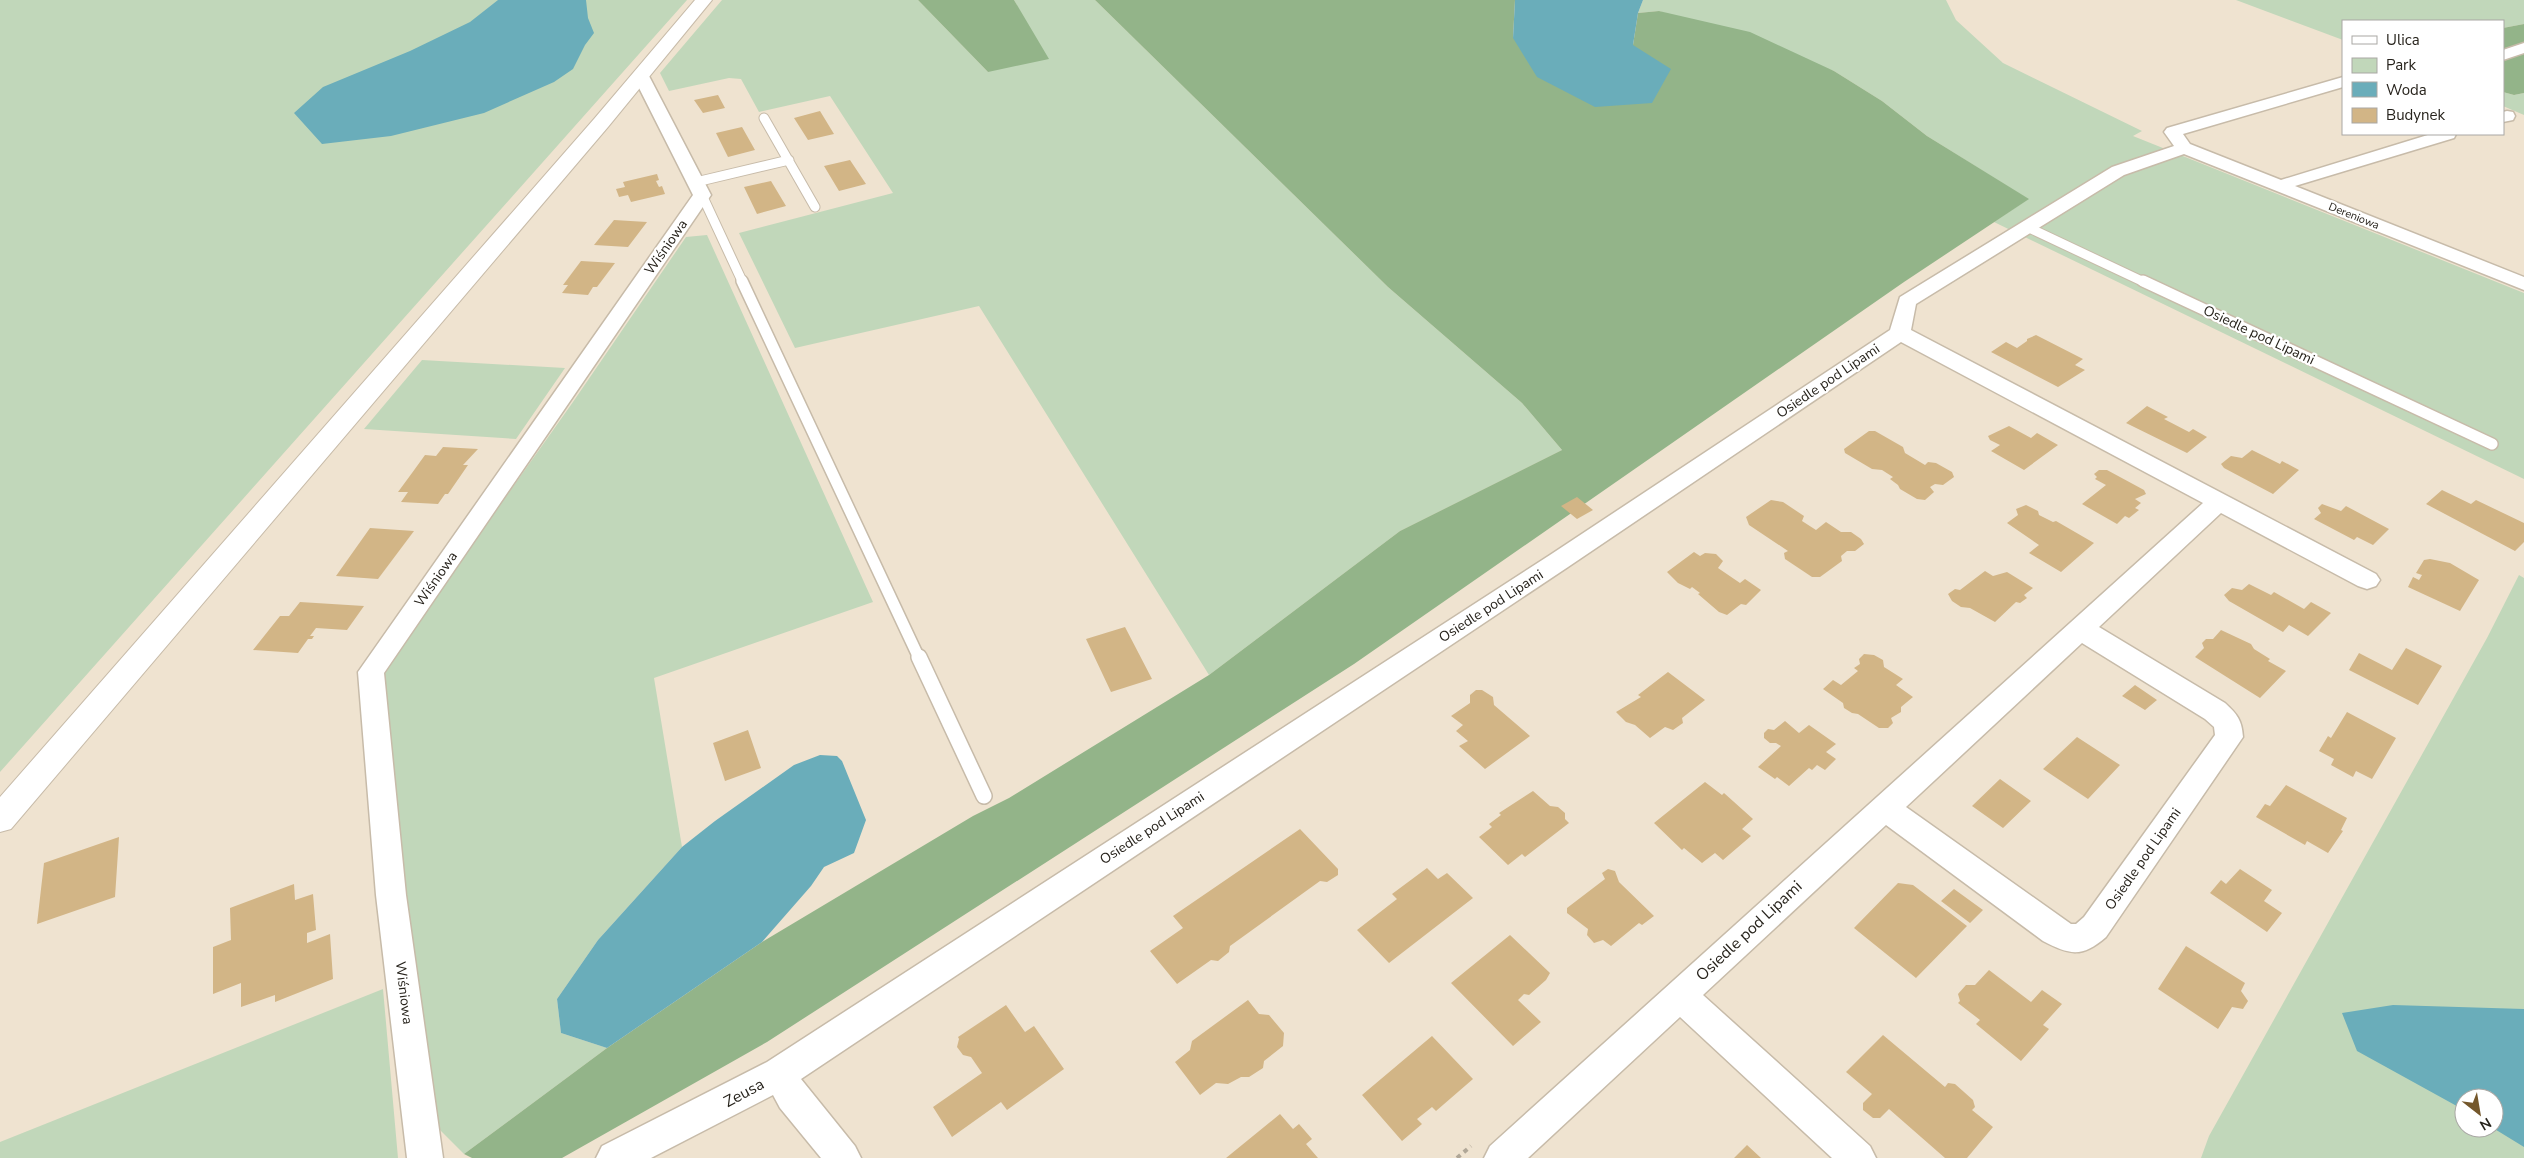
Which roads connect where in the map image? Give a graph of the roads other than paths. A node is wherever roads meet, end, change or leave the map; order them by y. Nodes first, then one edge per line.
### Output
1 (704, 0) edge
2 (2524, 48) edge
3 (2504, 55) edge
4 (641, 76) junction
5 (2342, 82) edge
6 (764, 118) dead end
7 (2445, 135) edge
8 (2184, 148) junction
9 (788, 160) junction
10 (699, 188) junction
11 (2283, 188) junction
12 (815, 207) dead end
13 (2025, 226) junction
14 (2524, 284) edge
15 (1900, 333) junction
16 (2492, 444) dead end
17 (2219, 502) junction
18 (2367, 580) dead end
19 (2079, 628) junction
20 (984, 796) dead end
21 (1884, 807) junction
22 (0, 819) edge
23 (1679, 995) junction
24 (779, 1074) junction
25 (426, 1158) edge
26 (614, 1158) edge
27 (843, 1158) edge
28 (1502, 1158) edge
29 (1858, 1158) edge

1 - 4 street
2 - 3 street
4 - 10 street
4 - 22 street
5 - 8 street
6 - 9 lane
7 - 11 street
8 - 11 street, Dereniowa
8 - 13 street
9 - 10 lane
9 - 12 lane
10 - 20 lane
10 - 25 street, Wiśniowa
11 - 14 street, Dereniowa
13 - 15 street
13 - 16 lane, Osiedle pod Lipami
15 - 17 street
15 - 24 street, Osiedle pod Lipami
17 - 18 street
17 - 19 street, Osiedle pod Lipami
19 - 21 street, Osiedle pod Lipami
19 - 21 street, Osiedle pod Lipami
21 - 23 street, Osiedle pod Lipami
23 - 28 street, Osiedle pod Lipami
23 - 29 street
24 - 26 street, Zeusa
24 - 27 street, Zeusa

